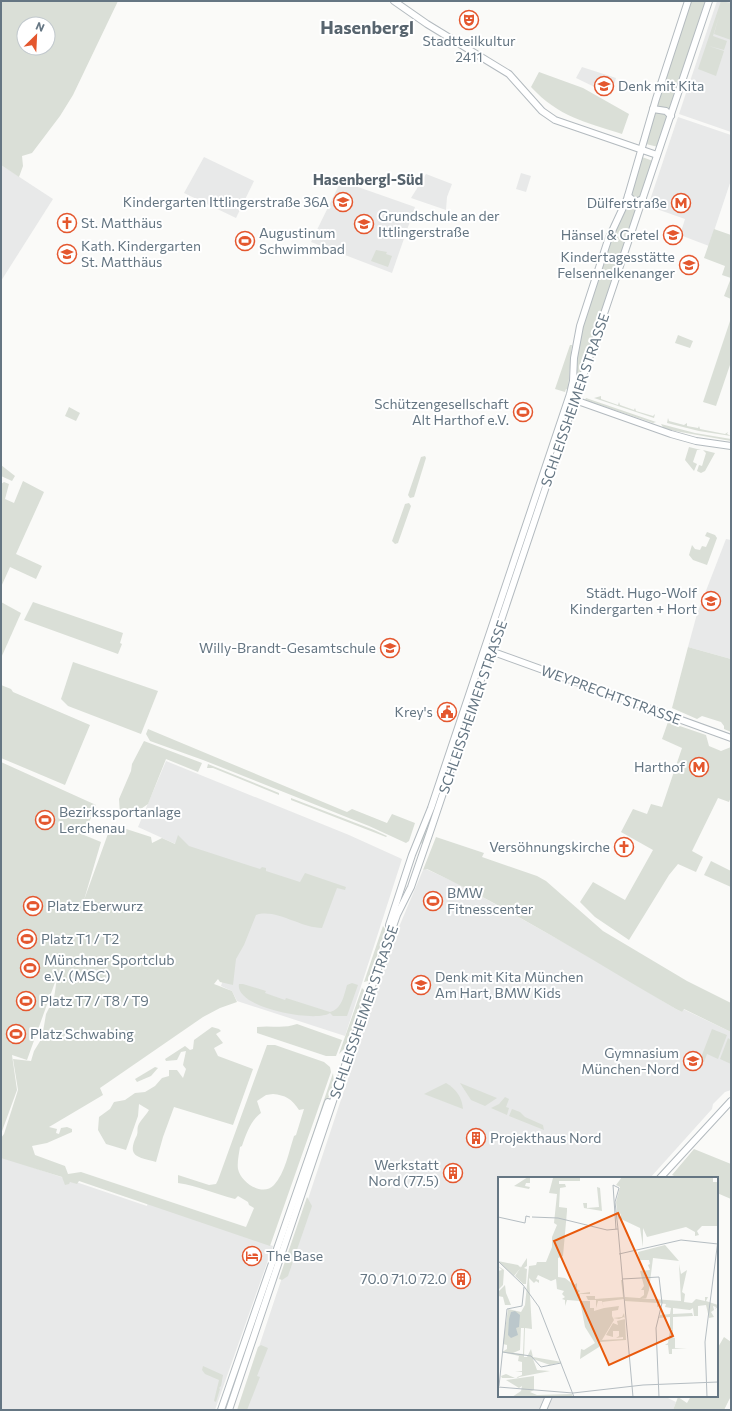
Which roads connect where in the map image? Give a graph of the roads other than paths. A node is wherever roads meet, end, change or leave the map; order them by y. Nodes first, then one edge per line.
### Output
1 (394, 1) edge
2 (688, 1) edge
3 (709, 1) edge
4 (653, 109) junction
5 (671, 116) junction
6 (642, 150) junction
7 (657, 155) junction
8 (628, 196) junction
9 (643, 199) junction
10 (568, 398) junction
11 (576, 400) junction
12 (561, 431) junction
13 (731, 446) edge
14 (484, 649) junction
15 (491, 652) junction
16 (731, 738) edge
17 (731, 1101) edge
18 (661, 1177) edge
19 (549, 1397) edge
20 (221, 1410) edge
21 (229, 1410) edge
22 (543, 1410) edge

1 - 6 main road
2 - 4 main road, SCHLEISSHEIMER STRASSE
3 - 5 main road, SCHLEISSHEIMER STRASSE
4 - 5 main road
4 - 6 main road, SCHLEISSHEIMER STRASSE
5 - 7 main road, SCHLEISSHEIMER STRASSE
6 - 7 main road
6 - 8 main road, SCHLEISSHEIMER STRASSE
7 - 9 main road, SCHLEISSHEIMER STRASSE
8 - 9 main road
8 - 10 main road, SCHLEISSHEIMER STRASSE
9 - 11 main road, SCHLEISSHEIMER STRASSE
10 - 11 main road
10 - 12 main road, SCHLEISSHEIMER STRASSE
11 - 12 main road, SCHLEISSHEIMER STRASSE
11 - 13 main road
12 - 14 main road, SCHLEISSHEIMER STRASSE
12 - 15 main road, SCHLEISSHEIMER STRASSE
14 - 15 main road, WEYPRECHTSTRASSE
14 - 20 main road, SCHLEISSHEIMER STRASSE
15 - 16 main road, WEYPRECHTSTRASSE
15 - 21 main road, SCHLEISSHEIMER STRASSE
17 - 18 main road
19 - 22 main road

